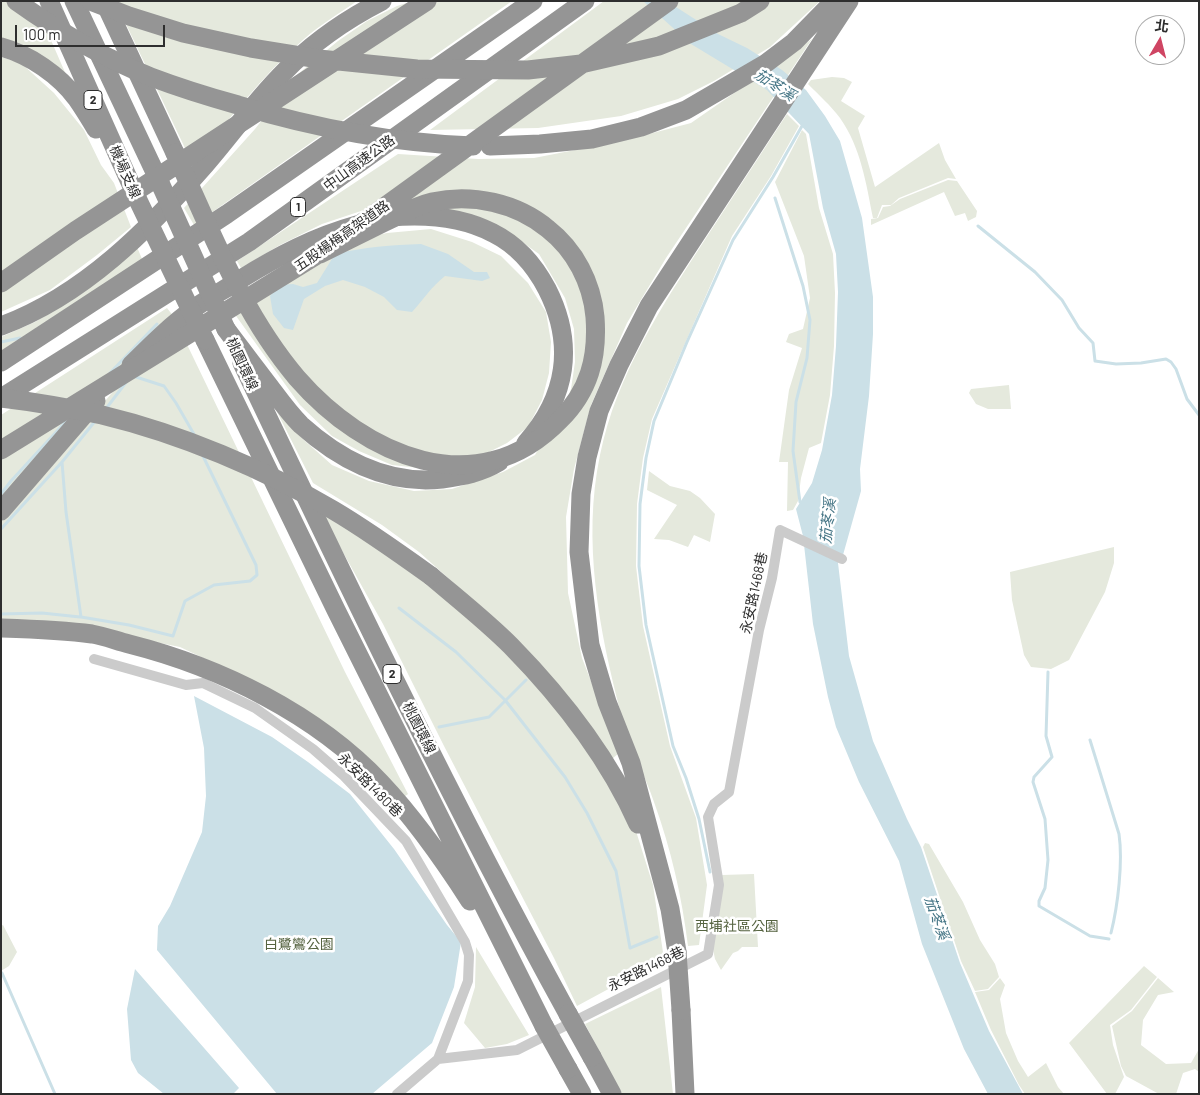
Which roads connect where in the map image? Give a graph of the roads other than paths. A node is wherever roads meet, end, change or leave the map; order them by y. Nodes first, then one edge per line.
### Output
1 (16, 1) edge
2 (49, 1) edge
3 (74, 1) edge
4 (90, 1) edge
5 (104, 1) edge
6 (382, 1) edge
7 (427, 1) edge
8 (533, 1) edge
9 (585, 1) edge
10 (669, 1) edge
11 (760, 1) edge
12 (834, 1) edge
13 (848, 1) edge
14 (1, 47) edge
15 (128, 179) junction
16 (320, 254) junction
17 (1, 283) edge
18 (1, 326) edge
19 (226, 329) junction
20 (205, 340) joint
21 (1, 362) edge
22 (1, 398) edge
23 (1, 450) edge
24 (1, 510) edge
25 (842, 559) dead end
26 (1, 628) edge
27 (94, 659) dead end
28 (660, 873) junction
29 (517, 972) junction
30 (438, 1059) junction
31 (397, 1094) edge
32 (582, 1094) edge
33 (612, 1094) edge
34 (685, 1094) edge

1 - 12 highway, bridge
2 - 15 highway, 機場支線 / 2
3 - 19 highway, 機場支線 / 2, bridge
4 - 11 highway, bridge
5 - 16 highway, bridge
6 - 18 highway
7 - 17 highway, bridge
8 - 21 highway
9 - 22 highway, 中山高速公路 / 1
10 - 16 highway, 五股楊梅高架道路, bridge
13 - 28 highway
14 - 15 highway
15 - 20 highway, 機場支線 / 2, bridge
16 - 23 highway, 五股楊梅高架道路, bridge
19 - 24 highway
19 - 33 highway, 桃園環線 / 2, bridge
20 - 29 highway, 桃園環線 / 2
22 - 28 highway, bridge
25 - 30 street, 永安路1468巷
26 - 29 highway
27 - 30 street, 永安路1480巷
28 - 34 highway, bridge
29 - 32 highway, 桃園環線 / 2, bridge
30 - 31 street

